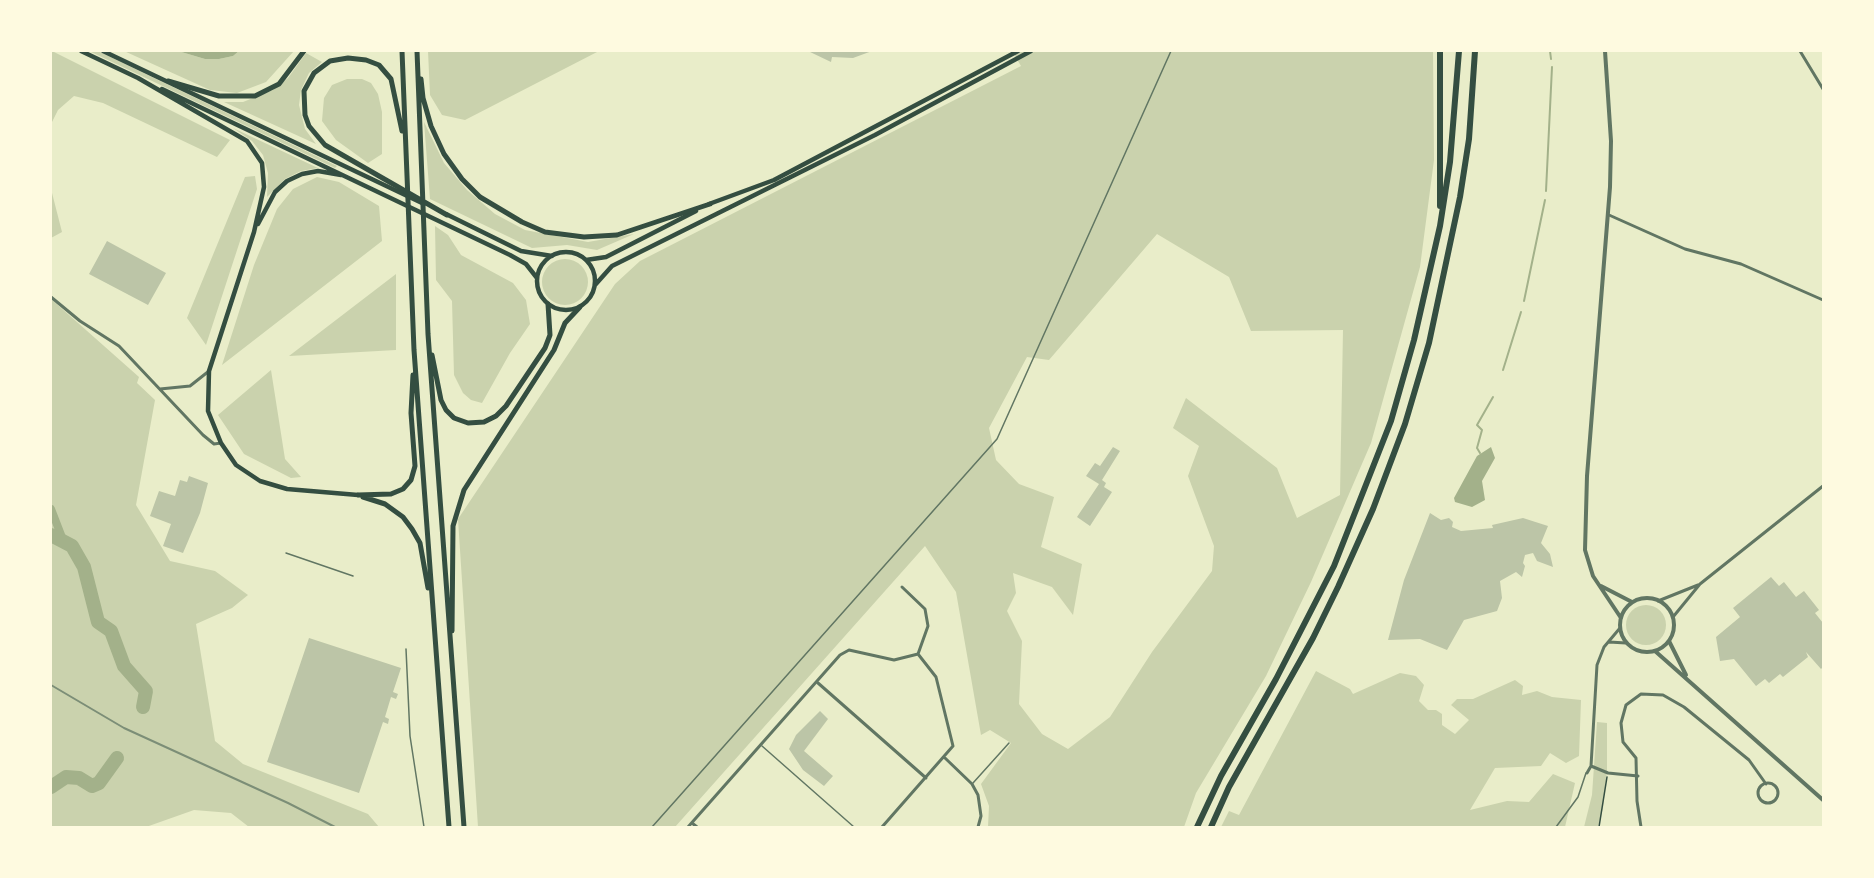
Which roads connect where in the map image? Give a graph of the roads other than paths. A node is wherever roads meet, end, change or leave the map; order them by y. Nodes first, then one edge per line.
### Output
1 (81, 51) edge
2 (102, 51) edge
3 (304, 51) edge
4 (402, 51) edge
5 (418, 51) edge
6 (1018, 51) edge
7 (1031, 51) edge
8 (1171, 51) edge
9 (1440, 51) edge
10 (1459, 51) edge
11 (1475, 51) edge
12 (1605, 51) edge
13 (1800, 51) edge
14 (138, 78) junction
15 (168, 81) junction
16 (1823, 89) edge
17 (407, 166) junction
18 (357, 180) junction
19 (710, 204) junction
20 (447, 215) junction
21 (1609, 215) junction
22 (1440, 226) junction
23 (254, 231) junction
24 (552, 256) junction
25 (586, 260) junction
26 (537, 278) junction
27 (595, 285) junction
28 (51, 297) edge
29 (1823, 300) edge
30 (548, 304) junction
31 (580, 307) junction
32 (428, 334) junction
33 (414, 350) junction
34 (209, 371) junction
35 (159, 389) junction
36 (221, 443) junction
37 (1823, 486) edge
38 (358, 495) junction
39 (286, 554) dead end
40 (352, 576) dead end
41 (1700, 584) junction
42 (1599, 586) junction
43 (902, 587) dead end
44 (1658, 600) junction
45 (1632, 602) junction
46 (433, 612) junction
47 (1673, 617) junction
48 (1621, 618) junction
49 (1620, 628) junction
50 (1669, 641) junction
51 (1609, 642) junction
52 (1626, 643) junction
53 (406, 649) dead end
54 (1655, 651) junction
55 (918, 654) junction
56 (452, 662) junction
57 (1688, 678) junction
58 (818, 683) junction
59 (1009, 743) dead end
60 (762, 746) junction
61 (945, 758) junction
62 (1591, 766) junction
63 (1587, 773) joint
64 (1638, 776) junction
65 (926, 778) junction
66 (972, 784) junction
67 (1766, 784) junction
68 (1823, 800) edge
69 (692, 823) junction
70 (424, 827) edge
71 (449, 827) edge
72 (465, 827) edge
73 (652, 827) edge
74 (688, 827) edge
75 (697, 827) edge
76 (854, 827) edge
77 (882, 827) edge
78 (978, 827) edge
79 (1197, 827) edge
80 (1211, 827) edge
81 (1556, 827) edge
82 (1641, 827) edge

1 - 14 main road
2 - 15 main road
3 - 15 main road
4 - 17 main road
5 - 19 main road
5 - 32 main road
6 - 19 main road
7 - 27 main road
8 - 73 lane
9 - 22 highway
10 - 22 highway
11 - 80 highway
12 - 21 street
13 - 16 street
14 - 18 main road
14 - 23 main road
15 - 20 main road
17 - 20 main road
17 - 33 main road
18 - 23 main road
18 - 26 main road
19 - 25 main road
20 - 24 main road
21 - 29 street
21 - 42 street
22 - 79 highway
23 - 34 main road
24 - 25 main road
24 - 26 main road
25 - 27 main road
26 - 30 main road
27 - 31 main road
28 - 35 street
30 - 31 main road
30 - 32 main road
31 - 56 main road
32 - 56 main road
33 - 38 main road
33 - 46 main road
34 - 35 street
34 - 36 main road
35 - 36 street
36 - 38 main road
37 - 41 street
38 - 46 main road
39 - 40 lane
41 - 44 street
41 - 47 street
42 - 45 street
42 - 48 street
43 - 55 street
44 - 45 street
44 - 47 street
45 - 48 street
46 - 71 main road
47 - 50 street
48 - 49 street
49 - 51 street
49 - 52 street
50 - 54 street
50 - 57 street
51 - 52 street
51 - 62 street
52 - 54 street
53 - 70 lane
54 - 57 street
55 - 58 street
55 - 61 street
56 - 72 main road
57 - 68 street
58 - 60 street
58 - 65 street
59 - 66 lane
60 - 69 street
60 - 76 lane
61 - 65 street
61 - 66 street
62 - 63 street
62 - 64 street
63 - 81 lane
64 - 67 street
64 - 82 street
65 - 77 street
66 - 78 street
67 - 67 street
69 - 74 street
69 - 75 street

